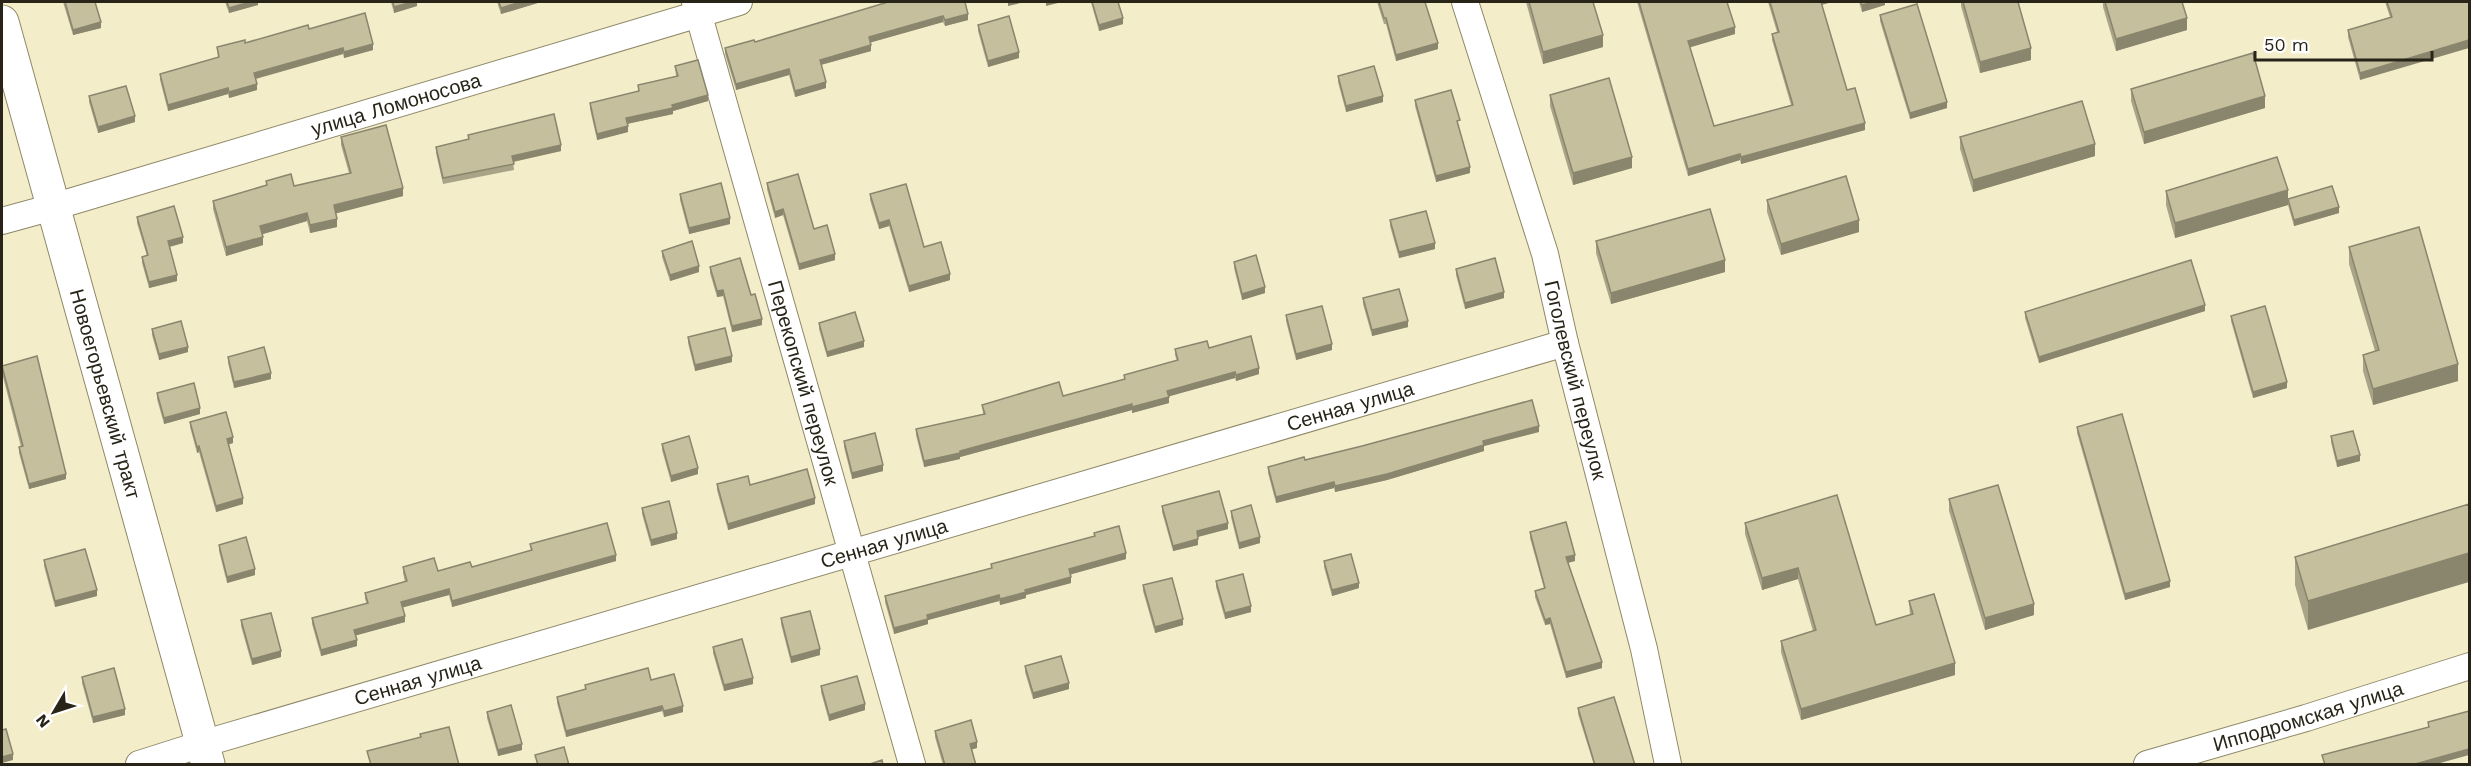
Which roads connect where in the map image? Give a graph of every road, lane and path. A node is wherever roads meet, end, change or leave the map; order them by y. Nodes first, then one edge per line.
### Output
1 (739, 2) edge
2 (1466, 2) edge
3 (697, 8) edge
4 (4, 42) edge
5 (53, 207) junction
6 (2, 221) edge
7 (1565, 343) junction
8 (853, 551) junction
9 (2469, 666) edge
10 (205, 754) edge
11 (139, 765) edge
12 (912, 765) edge
13 (1668, 765) edge
14 (2147, 765) edge

1 - 3 street, улица Ломоносова
2 - 7 street, Гоголевский переулок
3 - 5 street, улица Ломоносова
3 - 8 street, Перекопский переулок
4 - 5 main road, Новоегорьевский тракт
5 - 6 street, улица Ломоносова
5 - 10 main road, Новоегорьевский тракт
7 - 8 street, Сенная улица
7 - 13 street, Гоголевский переулок
8 - 10 street, Сенная улица
8 - 12 street, Перекопский переулок
9 - 14 street, Ипподромская улица
10 - 11 street, Сенная улица

